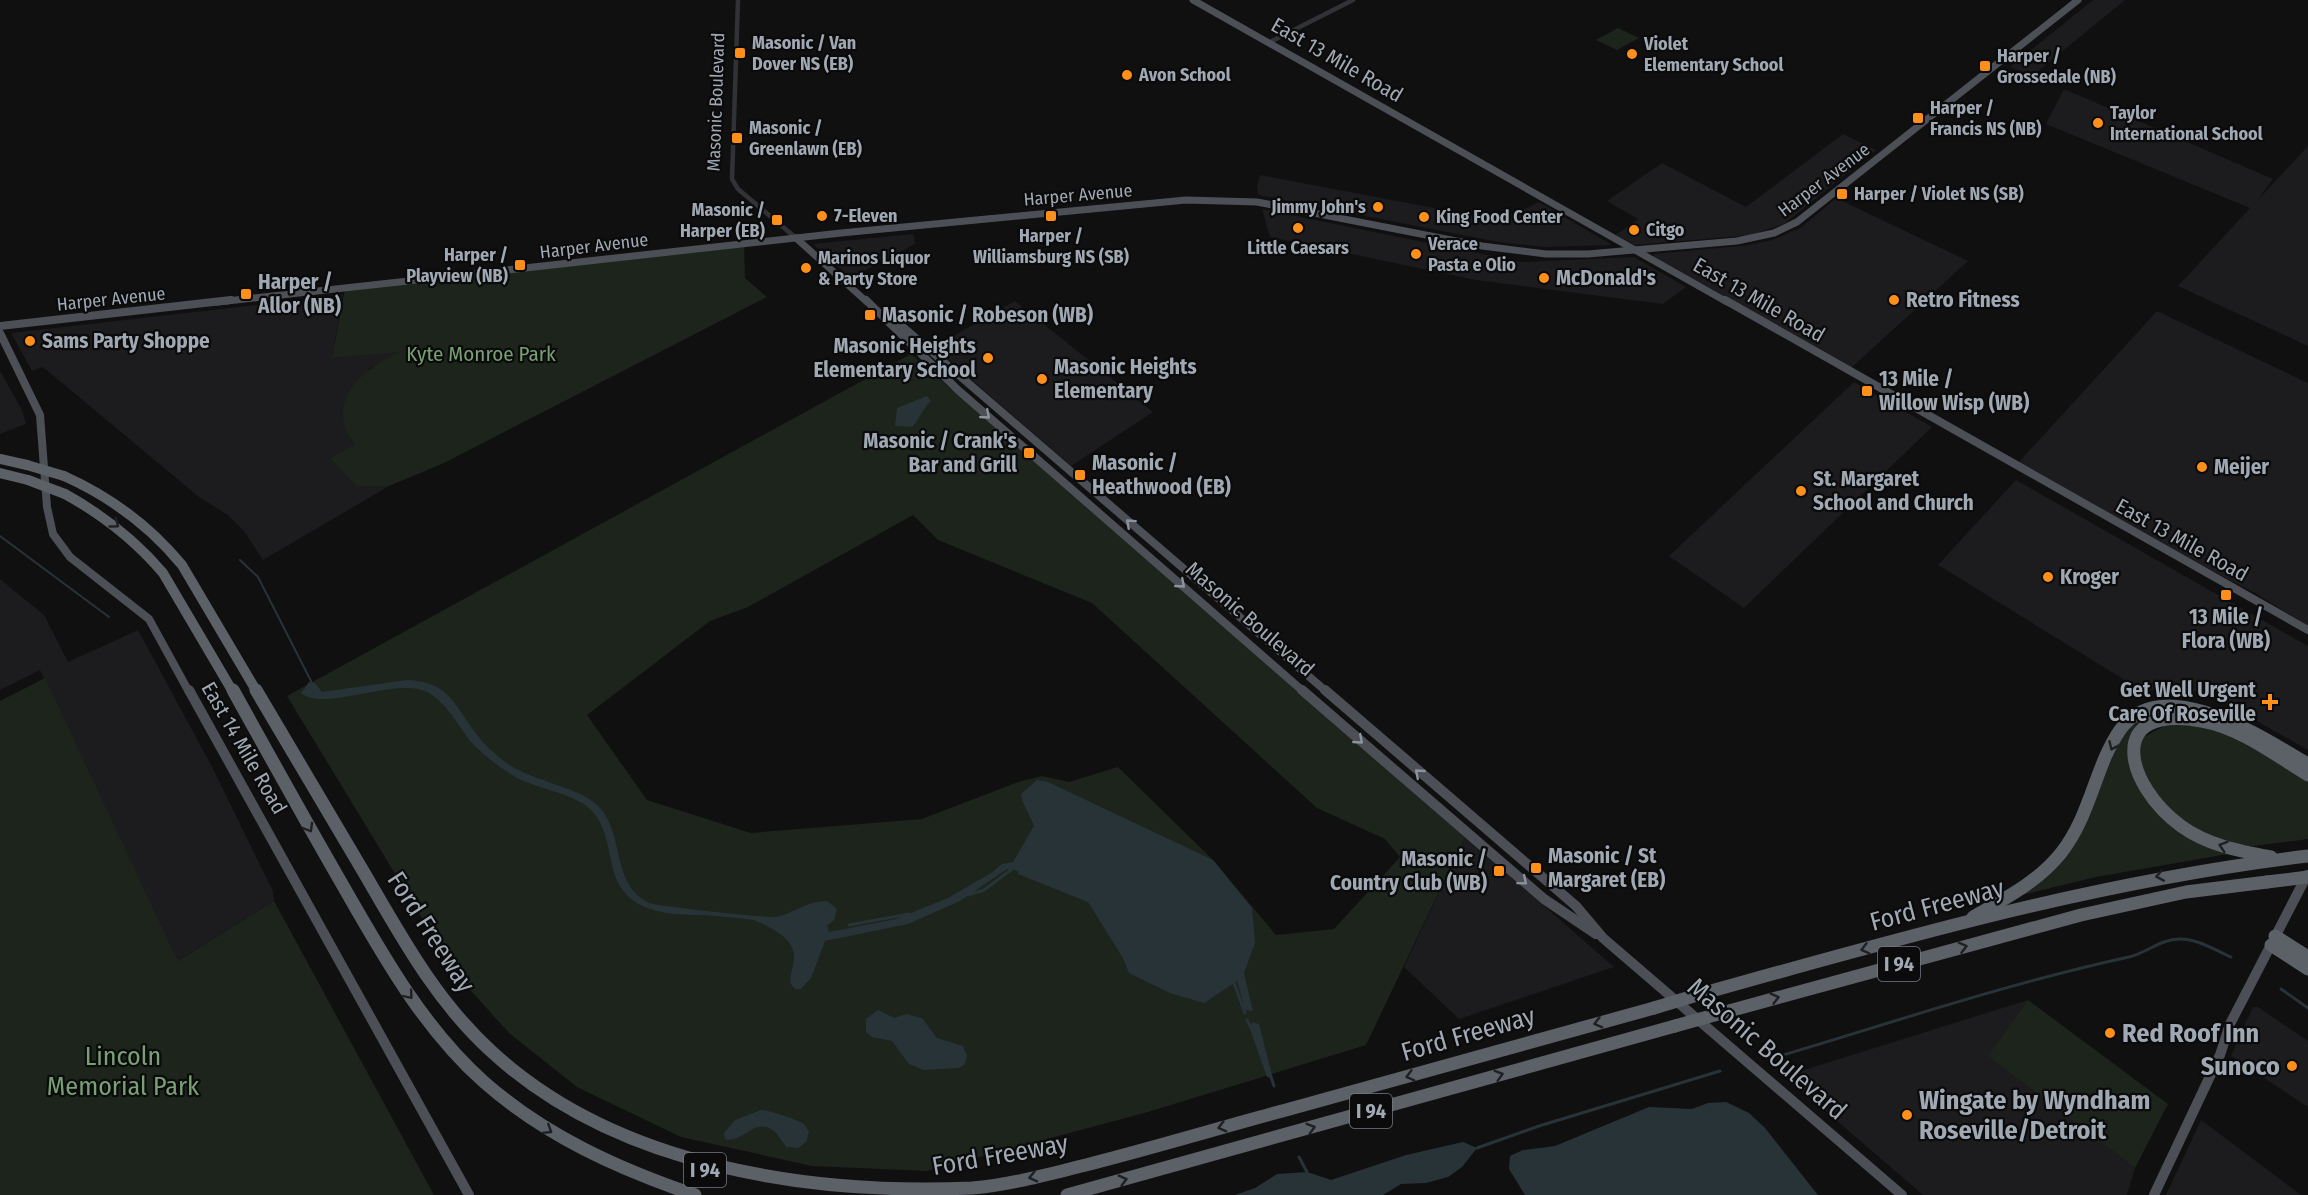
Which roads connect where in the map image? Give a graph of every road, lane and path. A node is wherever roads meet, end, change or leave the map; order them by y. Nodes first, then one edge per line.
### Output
1 (738, 0) edge
2 (1193, 0) edge
3 (1353, 0) edge
4 (2078, 0) edge
5 (1270, 42) junction
6 (796, 238) junction
7 (1634, 250) junction
8 (883, 316) junction
9 (0, 326) edge
10 (0, 333) edge
11 (927, 347) junction
12 (918, 354) junction
13 (944, 363) junction
14 (940, 374) junction
15 (950, 383) junction
16 (969, 384) junction
17 (1008, 433) junction
18 (1054, 457) junction
19 (0, 459) edge
20 (0, 473) edge
21 (1063, 482) junction
22 (1091, 489) junction
23 (1128, 539) junction
24 (1162, 551) junction
25 (2308, 630) edge
26 (1269, 643) junction
27 (1265, 658) junction
28 (1353, 714) junction
29 (1333, 718) junction
30 (2308, 764) edge
31 (2308, 775) edge
32 (1434, 805) junction
33 (1492, 835) junction
34 (2308, 856) edge
35 (2280, 859) junction
36 (2308, 875) edge
37 (1550, 885) junction
38 (1541, 896) junction
39 (1962, 923) junction
40 (1603, 938) junction
41 (2273, 941) junction
42 (2308, 957) edge
43 (2308, 969) edge
44 (469, 1195) edge
45 (695, 1195) edge
46 (1067, 1195) edge
47 (1902, 1195) edge
48 (2154, 1195) edge

1 - 6 street, Masonic Boulevard
2 - 5 main road, East 13 Mile Road
3 - 5 street
4 - 7 main road, Harper Avenue
5 - 7 main road, East 13 Mile Road
6 - 7 main road, Harper Avenue
6 - 8 main road, Masonic Boulevard
6 - 9 main road, Harper Avenue
7 - 25 main road, East 13 Mile Road
8 - 11 main road, Masonic Boulevard
8 - 12 main road, Masonic Boulevard
10 - 44 main road, East 14 Mile Road
11 - 12 main road
11 - 13 main road, Masonic Boulevard
12 - 14 main road, Masonic Boulevard
13 - 14 main road
13 - 16 main road, Masonic Boulevard
14 - 15 main road, Masonic Boulevard
15 - 16 main road
15 -> 17 main road, Masonic Boulevard
16 - 18 main road, Masonic Boulevard
17 - 18 main road
17 - 21 main road, Masonic Boulevard
18 - 22 main road, Masonic Boulevard
39 -> 19 highway, Ford Freeway / I 94, bridge
20 -> 45 highway, I 94, bridge
21 - 22 main road
21 - 23 main road, Masonic Boulevard
24 -> 22 main road, Masonic Boulevard
23 - 24 main road
23 -> 27 main road, Masonic Boulevard
24 - 26 main road, Masonic Boulevard
26 - 27 main road
26 - 28 main road, Masonic Boulevard
27 - 29 main road, Masonic Boulevard
28 - 29 main road
33 -> 28 main road, Masonic Boulevard
29 -> 32 main road, Masonic Boulevard
30 -> 39 highway
35 -> 31 highway
32 - 33 main road
32 -> 38 main road, Masonic Boulevard
33 - 37 main road, Masonic Boulevard
34 - 35 highway, Ford Freeway / I 94
35 -> 39 highway, Ford Freeway / I 94
36 - 41 main road
46 -> 36 highway, Ford Freeway / I 94, bridge
37 - 38 main road
37 - 40 main road, Masonic Boulevard
38 - 40 main road, Masonic Boulevard
40 - 47 main road, Masonic Boulevard
41 - 42 highway
41 - 43 highway
41 - 48 main road

